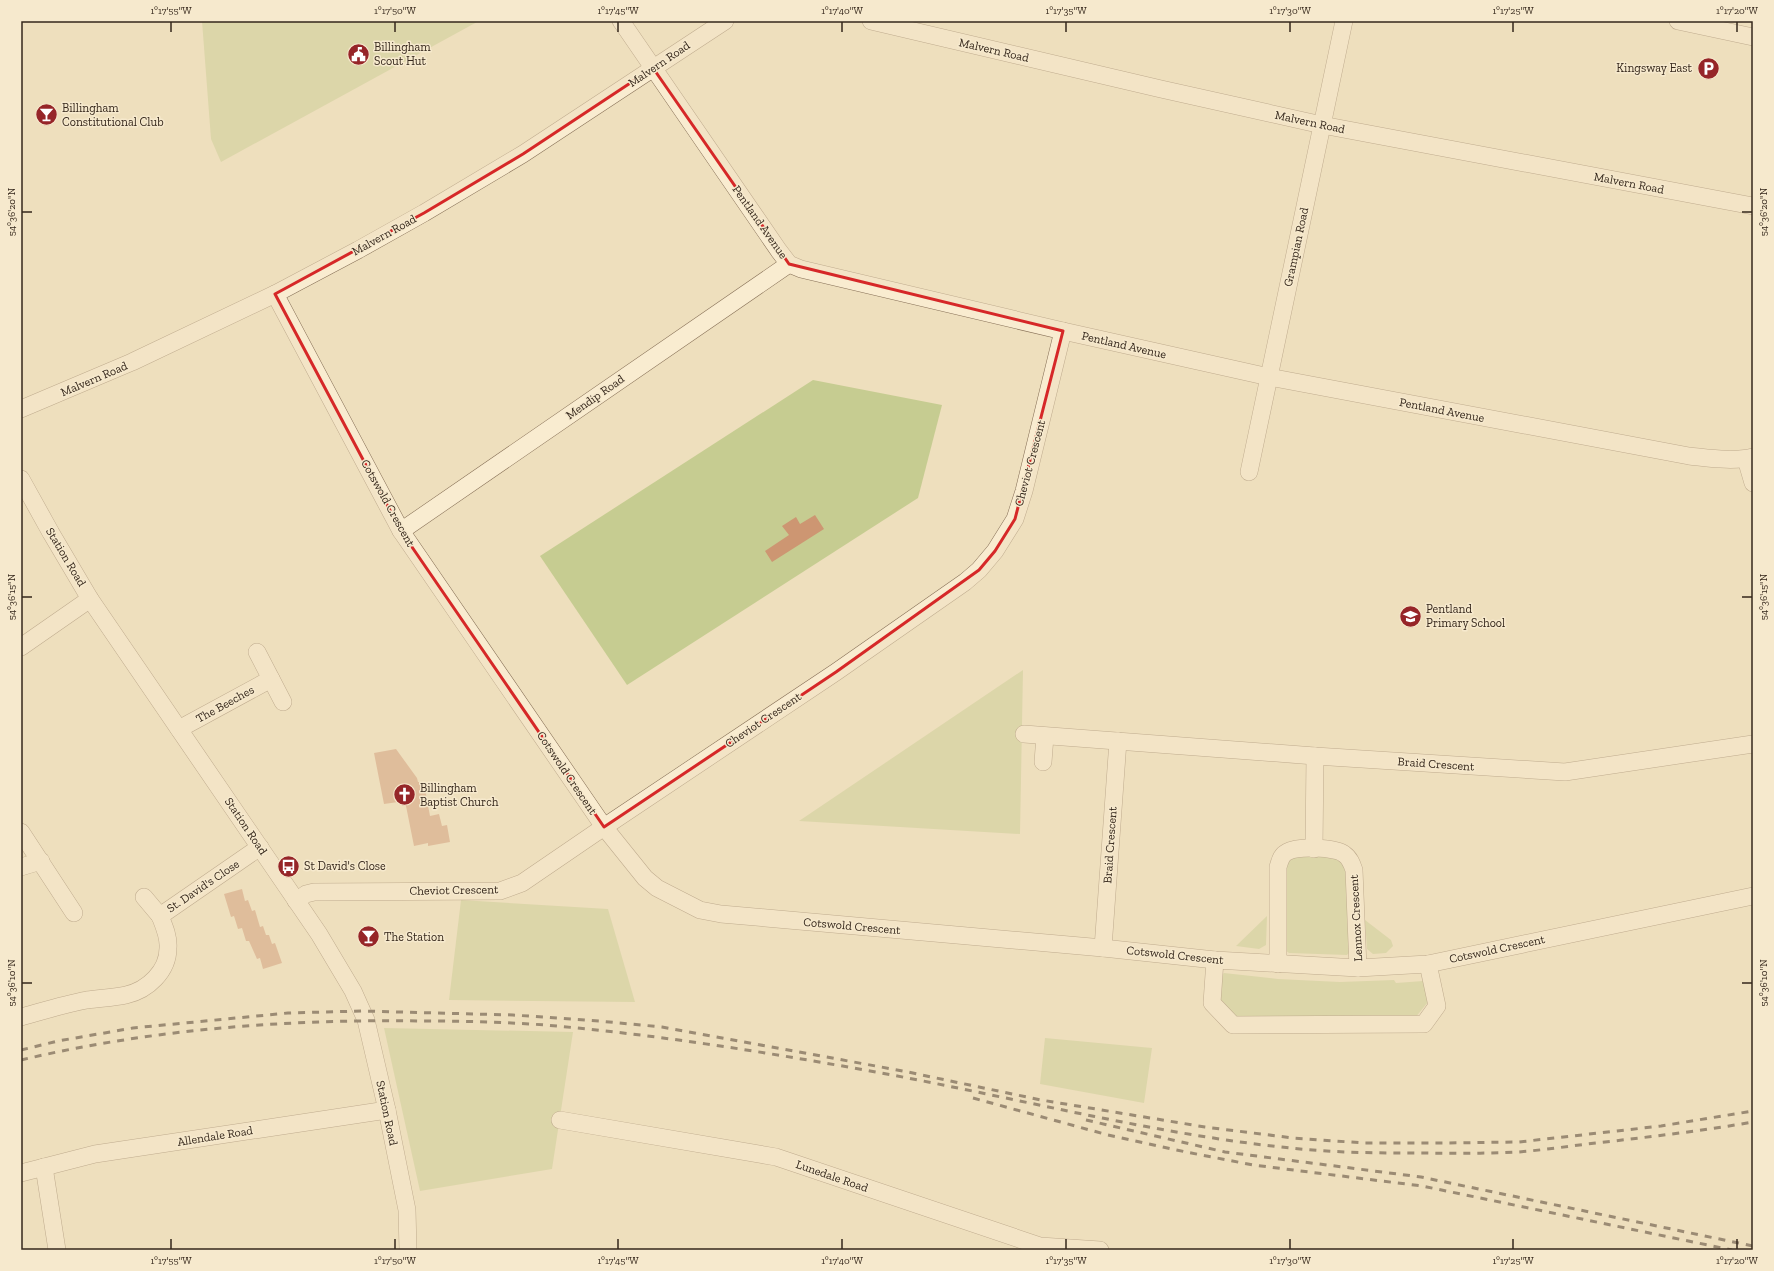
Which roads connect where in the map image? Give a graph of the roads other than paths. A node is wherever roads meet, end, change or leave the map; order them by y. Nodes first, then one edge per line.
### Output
1 (621, 21) edge
2 (725, 21) edge
3 (871, 21) edge
4 (1344, 21) edge
5 (1678, 21) edge
6 (1753, 38) edge
7 (653, 68) junction
8 (1322, 125) junction
9 (1753, 206) edge
10 (789, 264) junction
11 (275, 294) junction
12 (1063, 331) junction
13 (1269, 377) junction
14 (21, 409) edge
15 (1749, 458) edge
16 (1249, 472) dead end
17 (21, 478) edge
18 (1753, 484) edge
19 (401, 531) junction
20 (90, 599) junction
21 (21, 647) edge
22 (257, 652) dead end
23 (271, 679) junction
24 (283, 702) dead end
25 (179, 729) junction
26 (1024, 734) dead end
27 (1045, 736) junction
28 (1118, 741) junction
29 (1753, 744) edge
30 (1315, 756) junction
31 (1043, 762) dead end
32 (604, 827) junction
33 (21, 832) edge
34 (260, 847) junction
35 (1314, 848) junction
36 (41, 861) junction
37 (21, 867) edge
38 (1753, 896) edge
39 (144, 897) dead end
40 (296, 901) junction
41 (74, 913) dead end
42 (160, 916) junction
43 (1103, 948) junction
44 (1215, 960) junction
45 (1278, 964) junction
46 (1428, 964) junction
47 (1358, 968) junction
48 (21, 1017) edge
49 (387, 1110) junction
50 (560, 1120) dead end
51 (44, 1167) junction
52 (21, 1173) edge
53 (1040, 1248) edge
54 (57, 1250) edge
55 (408, 1250) edge
56 (1100, 1250) edge

1 - 7 street, Pentland Avenue
2 - 7 street, Malvern Road
3 - 8 street, Malvern Road
4 - 8 street, Grampian Road
5 - 6 street
7 - 10 street, Pentland Avenue
7 - 11 street, Malvern Road
8 - 9 street, Malvern Road
8 - 13 street, Grampian Road
10 - 12 street, Pentland Avenue
10 - 19 street, Mendip Road
11 - 14 street, Malvern Road
11 - 19 street, Cotswold Crescent
12 - 13 street, Pentland Avenue
12 - 32 street, Cheviot Crescent
13 - 15 street, Pentland Avenue
13 - 16 street, Grampian Road
15 - 18 street
17 - 20 street, Station Road
19 - 32 street, Cotswold Crescent
20 - 21 street
20 - 25 street, Station Road
22 - 23 street
23 - 24 street
23 - 25 street, The Beeches
25 - 34 street, Station Road
26 - 27 street, Braid Crescent
27 - 28 street, Braid Crescent
27 - 31 street
28 - 30 street, Braid Crescent
28 - 43 street, Braid Crescent
29 - 30 street, Braid Crescent
30 - 35 street
32 - 40 street, Cheviot Crescent
32 - 43 street, Cotswold Crescent
33 - 36 street
34 - 40 street, Station Road
34 - 42 street, St. David's Close
35 - 45 street, Lennox Crescent
35 - 47 street, Lennox Crescent
36 - 37 street
36 - 41 street
38 - 46 street, Cotswold Crescent
39 - 42 street
40 - 49 street, Station Road
42 - 48 street, St. David's Close
43 - 44 street, Cotswold Crescent
44 - 45 street, Cotswold Crescent
44 - 46 street
45 - 47 street, Cotswold Crescent
46 - 47 street, Cotswold Crescent
49 - 51 street, Allendale Road
49 - 55 street, Station Road
50 - 53 street, Lunedale Road
51 - 52 street, Allendale Road
51 - 54 street
53 - 56 street, Lunedale Road

